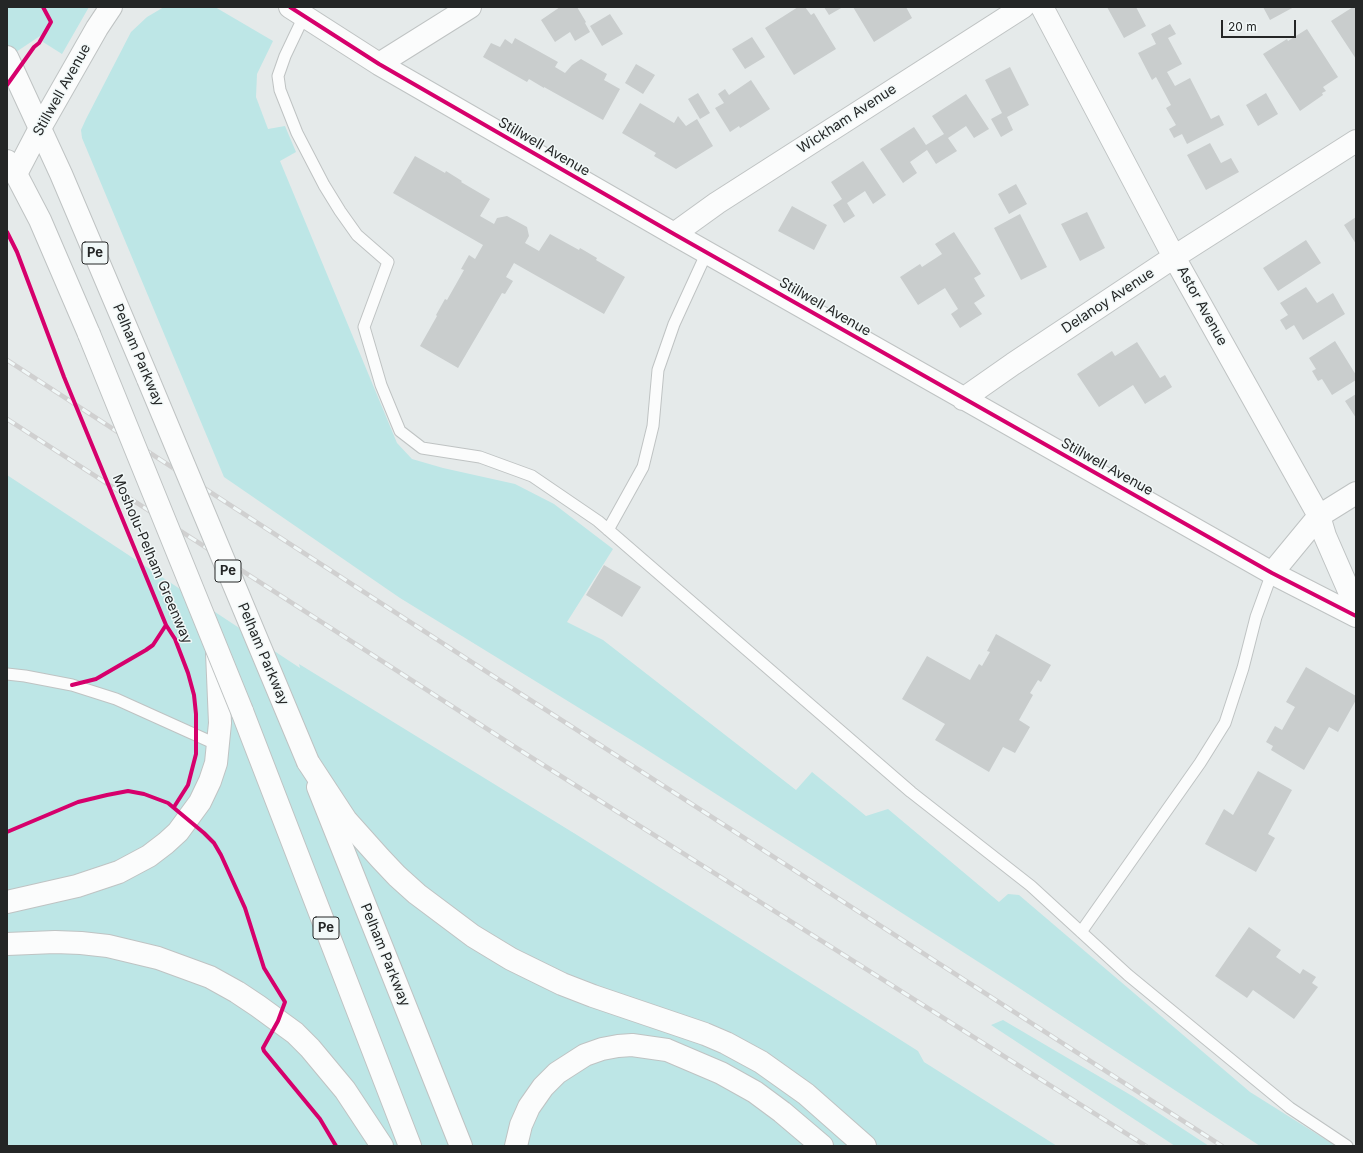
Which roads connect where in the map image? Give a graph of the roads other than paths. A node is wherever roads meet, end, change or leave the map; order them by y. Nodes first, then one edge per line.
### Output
1 (111, 7) edge
2 (470, 7) edge
3 (1023, 7) edge
4 (1042, 7) edge
5 (297, 12) edge
6 (7, 57) edge
7 (379, 64) junction
8 (40, 128) junction
9 (1356, 141) edge
10 (12, 168) edge
11 (674, 234) junction
12 (707, 252) junction
13 (1174, 257) junction
14 (963, 399) junction
15 (1356, 493) edge
16 (1319, 516) junction
17 (608, 530) junction
18 (1272, 574) junction
19 (1356, 607) edge
20 (1356, 616) edge
21 (217, 647) junction
22 (7, 674) edge
23 (218, 745) junction
24 (308, 762) junction
25 (7, 902) edge
26 (1081, 932) junction
27 (7, 944) edge
28 (458, 1138) edge
29 (382, 1146) edge
30 (410, 1146) edge
31 (516, 1146) edge
32 (822, 1146) edge
33 (865, 1146) edge
34 (1347, 1146) edge

1 - 8 main road, Stillwell Avenue
2 - 7 main road
3 - 11 main road, Wickham Avenue
4 - 13 main road, Astor Avenue
5 - 7 main road, Stillwell Avenue
5 - 17 lane
6 - 8 main road, Pelham Parkway / Pe
7 - 11 main road, Stillwell Avenue
8 - 10 main road, Stillwell Avenue
8 - 24 main road, Pelham Parkway / Pe, bridge
9 - 13 main road, Delanoy Avenue
10 - 21 main road, Pe, bridge
11 - 12 main road, Stillwell Avenue
12 - 14 main road, Stillwell Avenue
12 - 17 lane
13 - 14 main road, Delanoy Avenue
13 - 16 main road, Astor Avenue
14 - 18 main road, Stillwell Avenue
15 - 16 main road
16 - 18 main road
16 - 19 main road, Astor Avenue
17 - 26 lane
18 - 20 main road, Stillwell Avenue
18 - 26 lane
21 - 23 main road, bridge
21 - 30 main road, Pe, bridge
22 - 23 lane
23 - 25 main road
24 - 28 main road, Pelham Parkway / Pe
24 - 33 main road
26 - 34 lane
27 - 29 main road
31 - 32 main road

